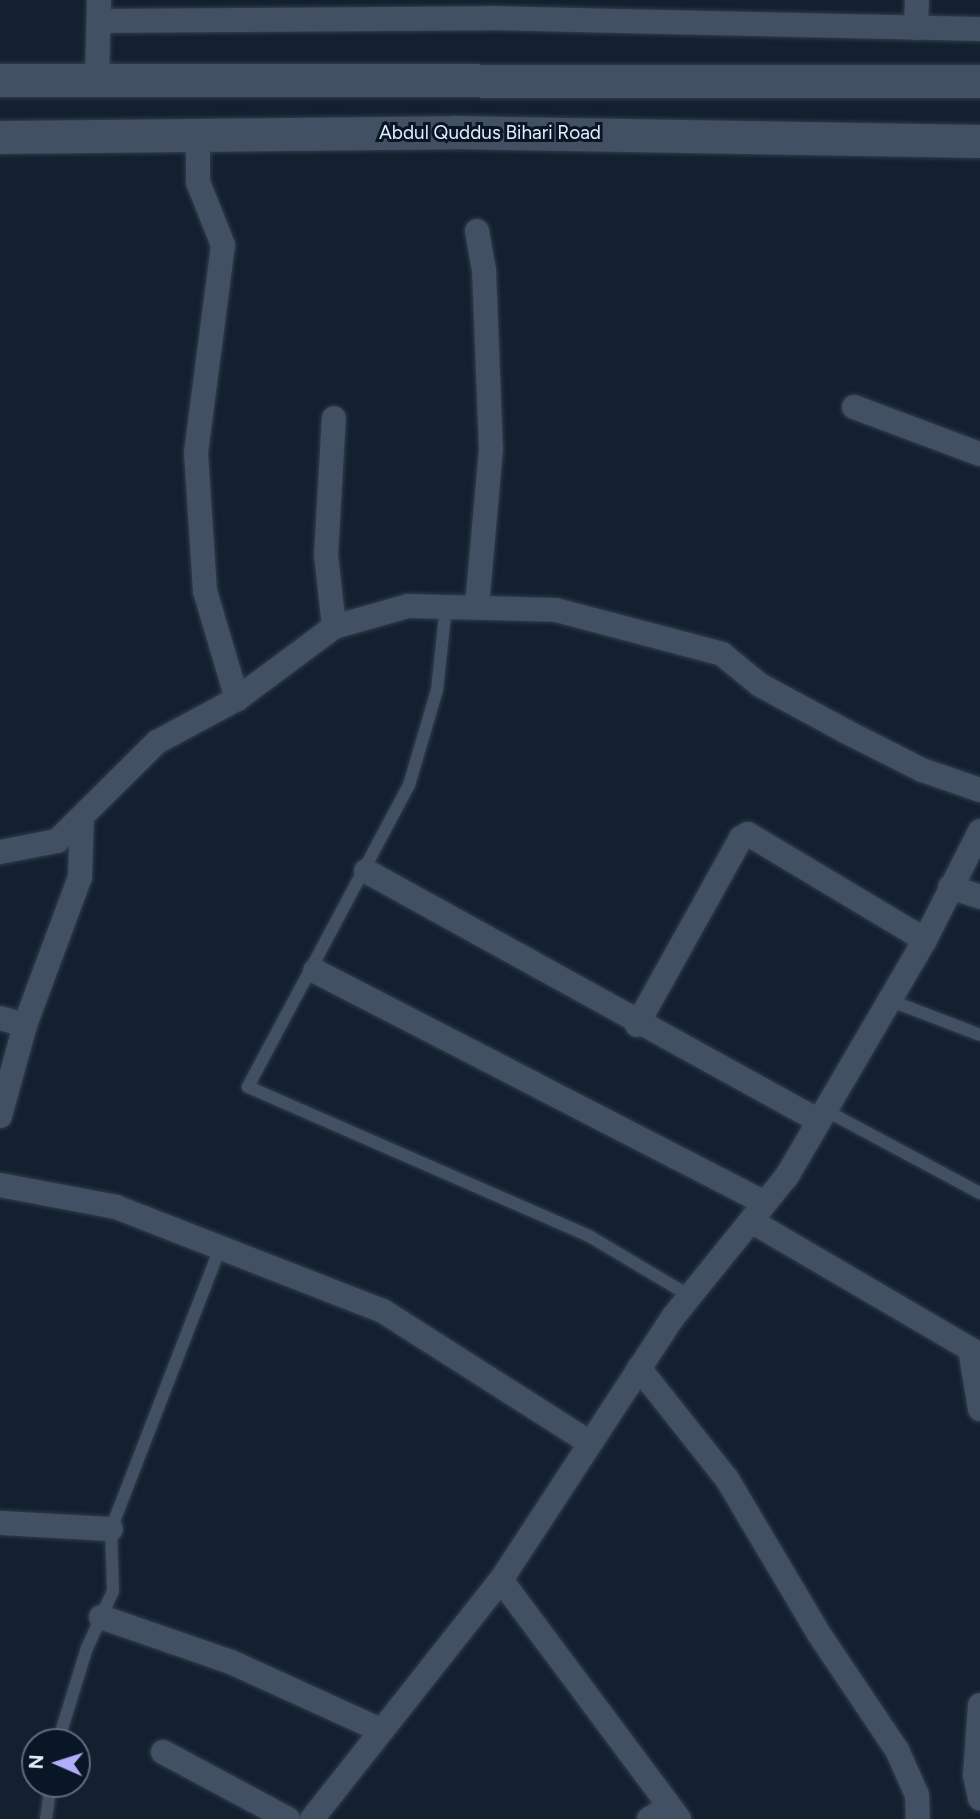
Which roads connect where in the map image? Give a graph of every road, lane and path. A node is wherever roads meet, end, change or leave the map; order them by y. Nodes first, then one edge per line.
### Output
1 (917, 0) edge
2 (491, 9) edge
3 (99, 10) edge
4 (916, 28) junction
5 (980, 29) edge
6 (0, 80) edge
7 (97, 80) junction
8 (980, 81) edge
9 (198, 134) junction
10 (0, 136) edge
11 (980, 141) edge
12 (477, 231) dead end
13 (854, 407) dead end
14 (334, 418) dead end
15 (980, 454) edge
16 (477, 605) junction
17 (446, 606) junction
18 (334, 627) junction
19 (237, 699) junction
20 (980, 790) edge
21 (82, 817) junction
22 (980, 831) edge
23 (0, 852) edge
24 (366, 871) junction
25 (950, 887) junction
26 (980, 897) edge
27 (925, 940) junction
28 (315, 971) junction
29 (889, 1000) junction
30 (0, 1018) edge
31 (26, 1025) junction
32 (637, 1025) junction
33 (980, 1035) edge
34 (822, 1115) junction
35 (0, 1116) edge
36 (0, 1185) edge
37 (980, 1193) edge
38 (758, 1212) junction
39 (221, 1244) junction
40 (690, 1296) junction
41 (975, 1352) edge
42 (639, 1367) junction
43 (980, 1409) edge
44 (589, 1442) junction
45 (0, 1524) edge
46 (111, 1529) junction
47 (501, 1580) junction
48 (101, 1617) junction
49 (980, 1705) edge
50 (63, 1728) edge
51 (380, 1730) junction
52 (163, 1752) dead end
53 (49, 1798) edge
54 (980, 1798) edge
55 (323, 1814) edge
56 (666, 1815) edge
57 (46, 1819) edge
58 (288, 1819) edge
59 (918, 1819) edge

1 - 4 street
2 - 3 street
2 - 4 street
3 - 7 street
4 - 5 street
6 - 7 main road
7 - 8 main road
9 - 10 main road, Abdul Quddus Bihari Road
9 - 11 main road, Abdul Quddus Bihari Road
9 - 19 street
12 - 16 street
13 - 15 street
14 - 18 street
16 - 17 street
16 - 20 street
17 - 18 street
17 - 24 lane
18 - 19 street
19 - 21 street
21 - 23 street
21 - 31 street
22 - 25 street
24 - 28 lane
24 - 32 street
25 - 26 street
25 - 27 street
27 - 29 street
27 - 32 street
28 - 38 street
28 - 40 lane
29 - 33 lane
29 - 34 street
30 - 31 street
31 - 35 street
32 - 34 street
34 - 37 lane
34 - 38 street
36 - 39 street
38 - 40 street
38 - 41 street
39 - 44 street
39 - 46 lane
40 - 42 street
41 - 43 street
42 - 44 street
42 - 59 street
44 - 47 street
45 - 46 street
46 - 48 lane
47 - 51 street
47 - 56 street
48 - 50 lane
48 - 51 street
49 - 54 street
51 - 55 street
52 - 58 street
53 - 57 lane

